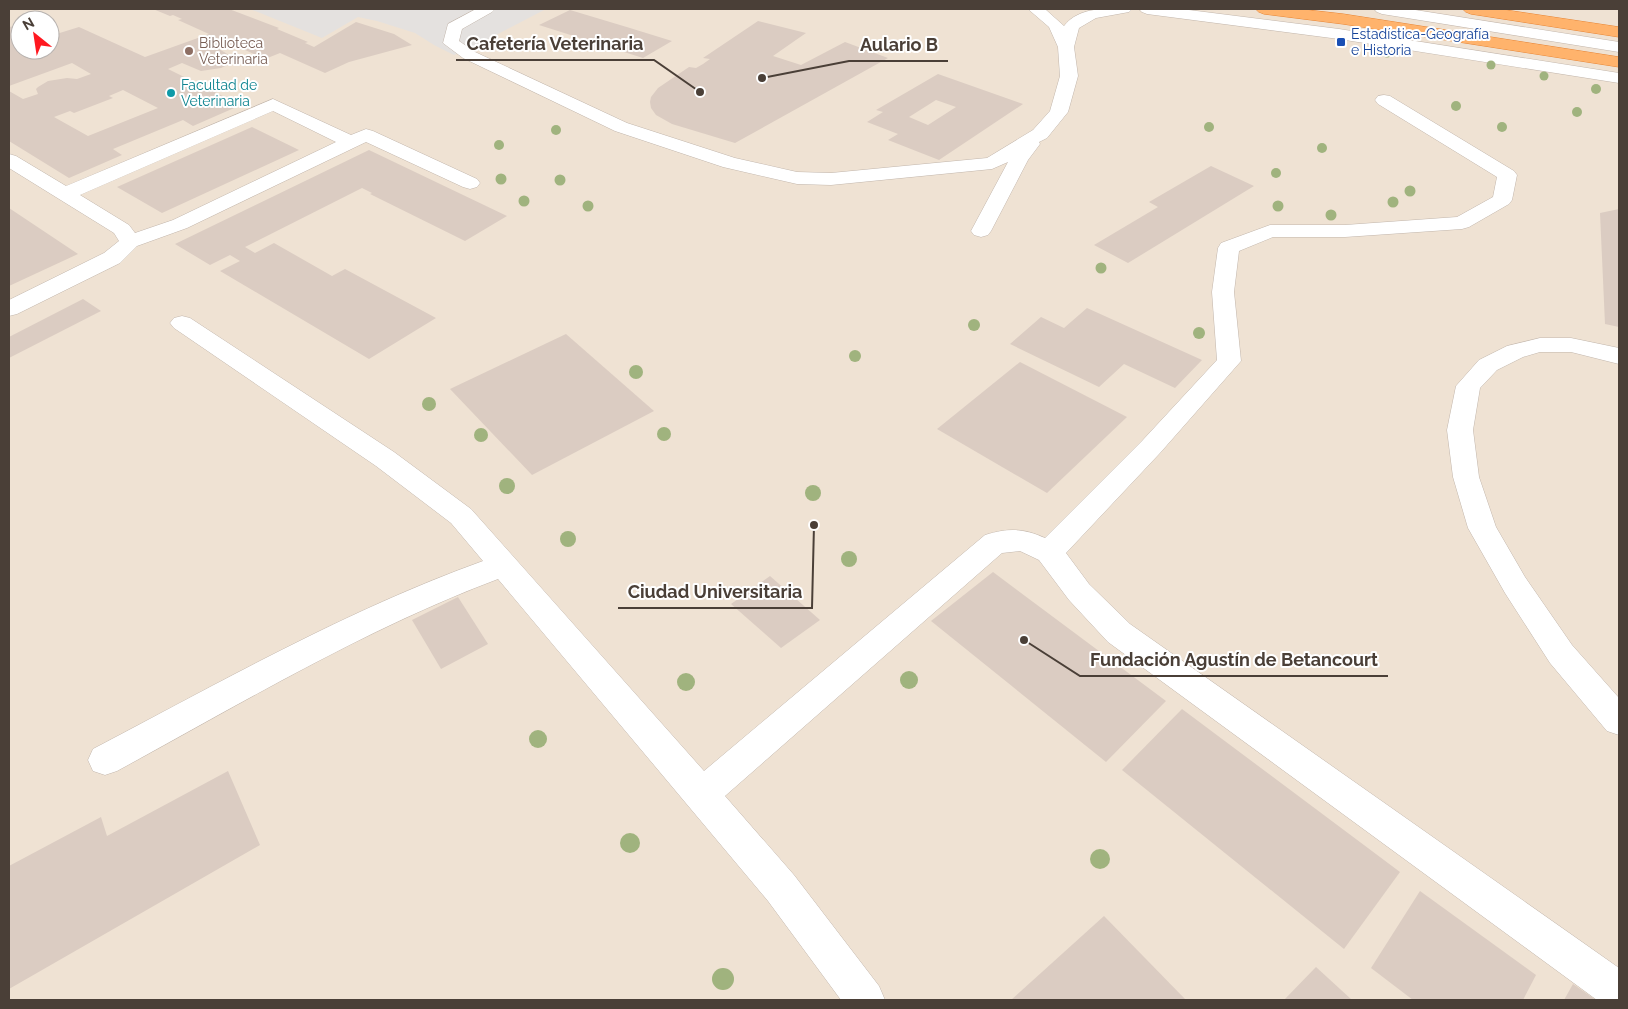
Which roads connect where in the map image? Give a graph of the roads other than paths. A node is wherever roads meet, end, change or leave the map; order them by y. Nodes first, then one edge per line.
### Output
1 (487, 9) edge
2 (1036, 9) edge
3 (1124, 9) edge
4 (1147, 9) edge
5 (1264, 9) edge
6 (1382, 9) edge
7 (1471, 9) edge
8 (1619, 32) edge
9 (1066, 46) junction
10 (1619, 47) edge
11 (1619, 62) edge
12 (1619, 78) edge
13 (1384, 100) dead end
14 (1040, 134) junction
15 (350, 142) junction
16 (9, 160) edge
17 (470, 183) dead end
18 (65, 194) junction
19 (981, 231) dead end
20 (130, 242) junction
21 (9, 309) edge
22 (182, 323) dead end
23 (1619, 356) edge
24 (1049, 552) junction
25 (502, 566) junction
26 (1619, 721) edge
27 (105, 760) dead end
28 (702, 794) junction
29 (1619, 992) edge
30 (864, 1000) edge

1 - 14 street
2 - 9 street
3 - 9 street
4 - 12 street
5 - 11 highway
6 - 10 street
7 - 8 highway
9 - 14 street
13 - 24 street
14 - 19 street
15 - 17 street
15 - 18 street
15 - 20 street
16 - 18 street
18 - 20 street
20 - 21 street
22 - 25 street
23 - 26 street
24 - 28 street
24 - 29 street
25 - 27 street
25 - 28 street
28 - 30 street

